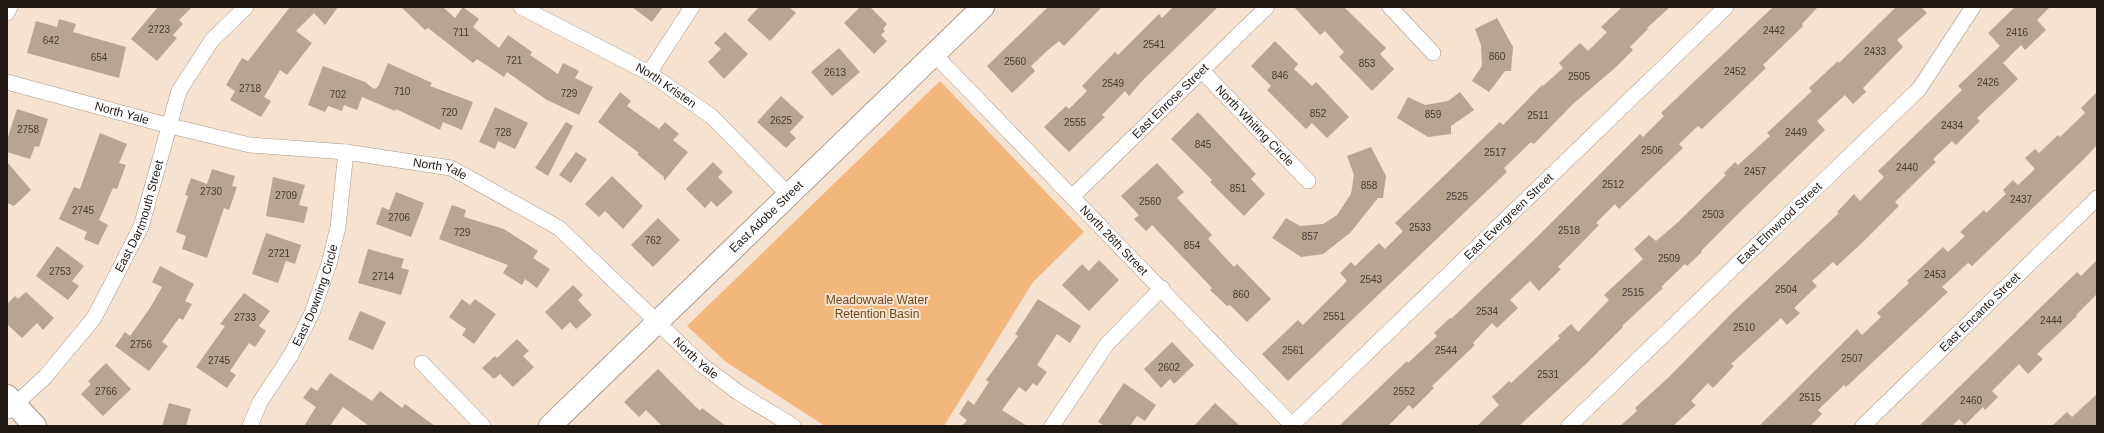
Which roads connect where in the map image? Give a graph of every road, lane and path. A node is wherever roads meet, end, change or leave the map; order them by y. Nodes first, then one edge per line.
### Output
1 (10, 7) edge
2 (246, 7) edge
3 (521, 7) edge
4 (692, 7) edge
5 (983, 7) edge
6 (1267, 7) edge
7 (1390, 7) edge
8 (1726, 7) edge
9 (1973, 7) edge
10 (7, 13) edge
11 (1434, 53) dead end
12 (934, 54) junction
13 (1202, 71) junction
14 (649, 73) junction
15 (7, 82) edge
16 (170, 126) junction
17 (346, 152) junction
18 (1308, 181) dead end
19 (789, 195) junction
20 (1073, 196) junction
21 (2097, 198) edge
22 (1162, 288) junction
23 (656, 323) junction
24 (422, 363) dead end
25 (10, 404) edge
26 (35, 426) edge
27 (250, 426) edge
28 (483, 426) edge
29 (550, 426) edge
30 (793, 426) edge
31 (1052, 426) edge
32 (1292, 426) edge
33 (1569, 426) edge
34 (1863, 426) edge

1 - 10 street
2 - 16 street, East Dartmouth Street
3 - 14 street, North Kristen
4 - 14 street
5 - 12 street, East Adobe Street
6 - 13 street, East Enrose Street
7 - 11 street
8 - 32 street, East Evergreen Street
9 - 33 street, East Elmwood Street
12 - 19 street, East Adobe Street
12 - 20 street, North 26th Street
13 - 18 street, North Whiting Circle
13 - 20 street, East Enrose Street
14 - 19 street, North Kristen
15 - 16 street, North Yale
16 - 17 street, North Yale
16 - 25 street, East Dartmouth Street
17 - 23 street, North Yale
17 - 27 street, East Downing Circle
19 - 23 street, East Adobe Street
20 - 22 street, North 26th Street
21 - 34 street, East Encanto Street
22 - 31 street
22 - 32 street, North 26th Street
23 - 29 street, East Adobe Street
23 - 30 street, North Yale
24 - 28 street
25 - 26 street

